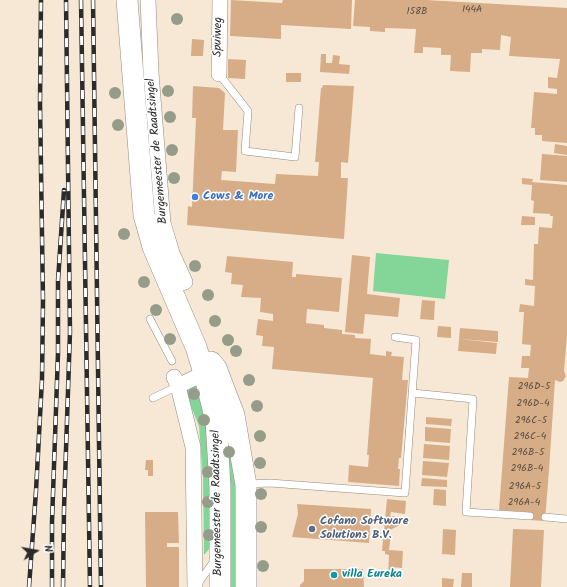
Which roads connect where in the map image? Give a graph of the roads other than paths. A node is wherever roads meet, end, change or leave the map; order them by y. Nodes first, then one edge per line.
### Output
1 (128, 0) edge
2 (148, 0) edge
3 (220, 0) edge
4 (218, 74) joint
5 (299, 108) dead end
6 (178, 285) junction
7 (150, 319) dead end
8 (395, 338) dead end
9 (172, 361) dead end
10 (210, 370) junction
11 (176, 381) junction
12 (413, 393) junction
13 (153, 398) dead end
14 (246, 485) junction
15 (530, 516) dead end
16 (545, 517) dead end
17 (567, 519) edge
18 (220, 553) junction
19 (196, 587) edge
20 (220, 587) edge
21 (246, 587) edge

1 - 6 main road, Burgemeester de Raadtsingel
2 - 6 street, Burgemeester de Raadtsingel
3 - 4 street, Spuiweg
4 - 5 lane
6 - 10 main road, Burgemeester de Raadtsingel
7 - 9 lane
8 - 12 lane
10 - 11 street
10 - 14 main road, Burgemeester de Raadtsingel
10 - 18 main road, Burgemeester de Raadtsingel
11 - 13 lane
11 - 19 street, Burgemeester de Raadtsingel
12 - 14 lane
12 - 15 lane
14 - 21 main road, Burgemeester de Raadtsingel
16 - 17 lane
18 - 19 lane
18 - 20 main road, Burgemeester de Raadtsingel

